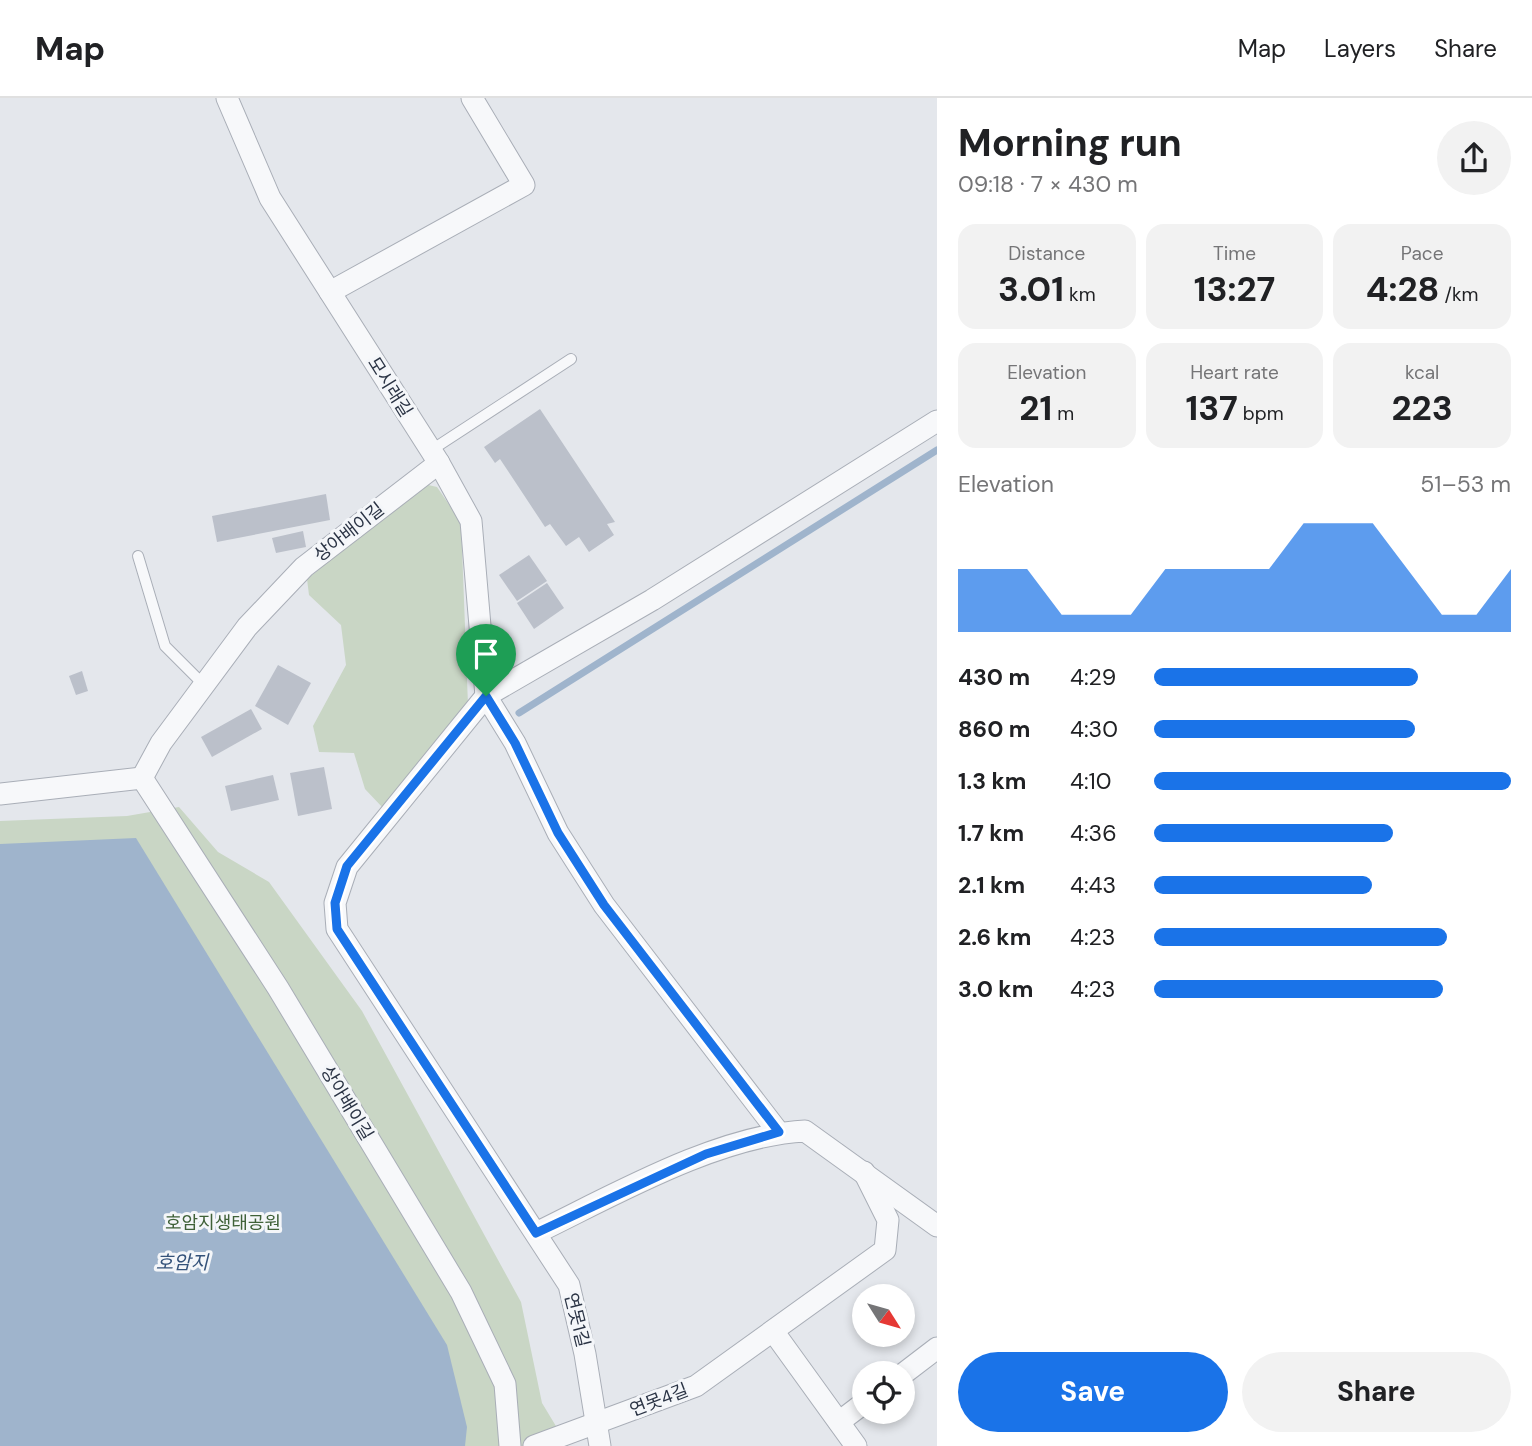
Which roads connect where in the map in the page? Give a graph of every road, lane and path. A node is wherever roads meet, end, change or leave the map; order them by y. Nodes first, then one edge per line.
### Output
1 (226, 98) edge
2 (472, 98) edge
3 (330, 292) junction
4 (571, 359) dead end
5 (937, 421) edge
6 (435, 457) junction
7 (138, 556) dead end
8 (204, 685) junction
9 (486, 696) junction
10 (142, 778) junction
11 (0, 794) edge
12 (779, 1132) junction
13 (864, 1172) junction
14 (937, 1226) edge
15 (536, 1233) junction
16 (773, 1331) junction
17 (937, 1348) edge
18 (915, 1365) edge
19 (852, 1412) edge
20 (839, 1422) junction
21 (596, 1424) junction
22 (510, 1446) edge
23 (534, 1446) edge
24 (600, 1446) edge
25 (856, 1446) edge

1 - 3 street, 모시래길
2 - 3 street
3 - 6 street, 모시래길
4 - 6 lane
5 - 9 street
6 - 8 street, 상아배이길
6 - 9 street, 모시래길
7 - 8 lane
8 - 10 street, 상아배이길
9 - 12 street
9 - 15 street
10 - 11 street
10 - 22 street, 상아배이길
12 - 13 street
12 - 15 street
13 - 14 street
13 - 16 street, 연못4길
15 - 21 street, 연못1길
16 - 20 street
16 - 21 street, 연못4길
17 - 18 street
19 - 20 street
20 - 25 street
21 - 23 street, 연못4길
21 - 24 street, 연못1길

